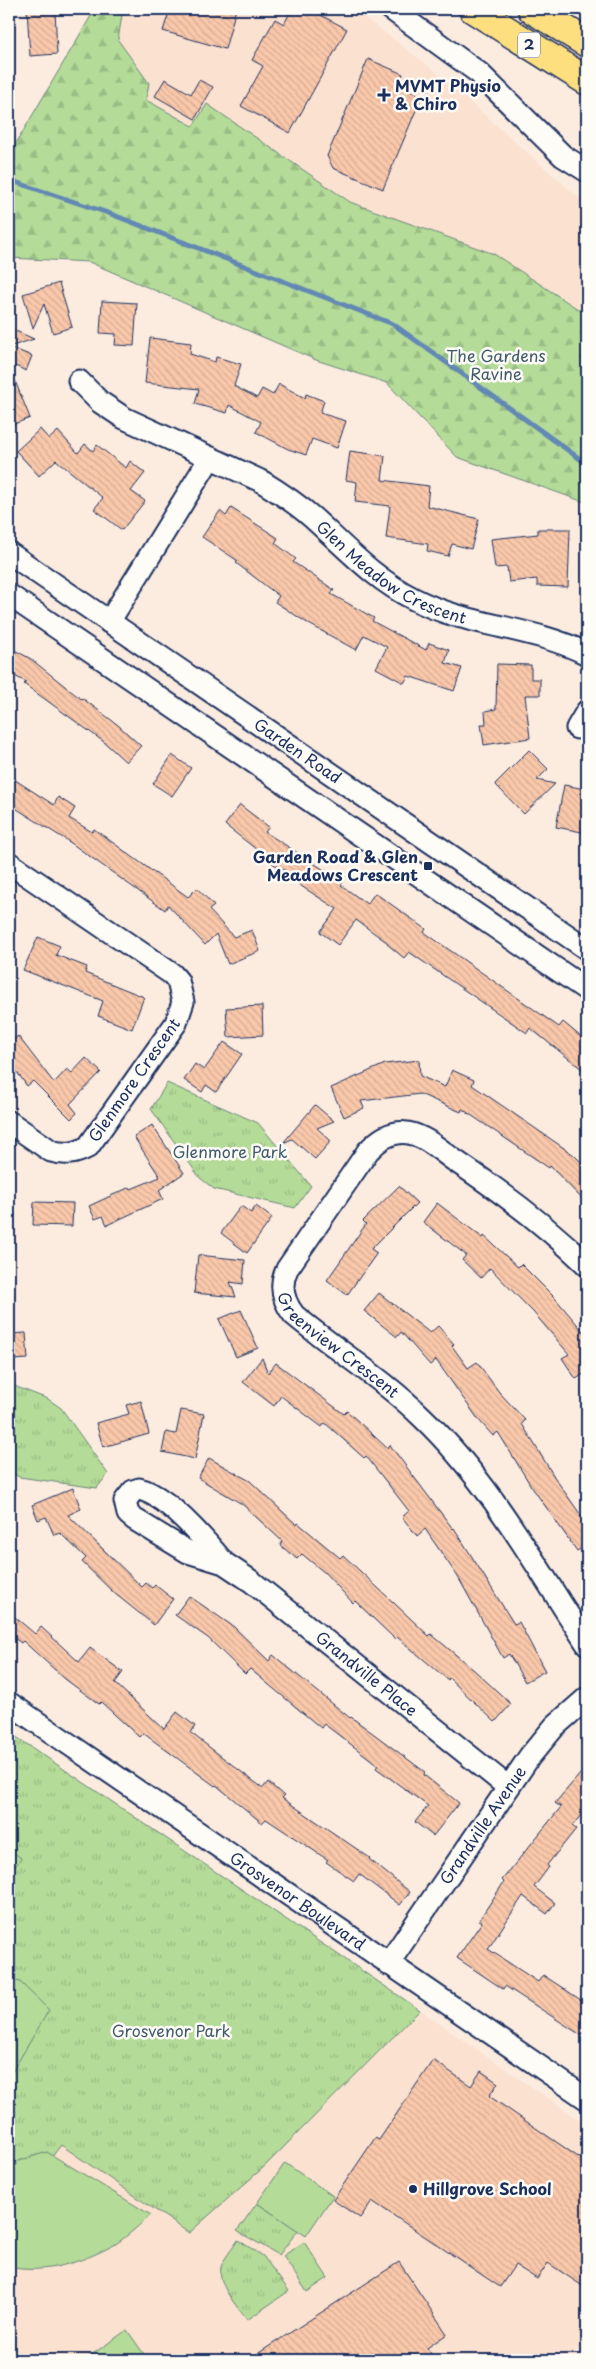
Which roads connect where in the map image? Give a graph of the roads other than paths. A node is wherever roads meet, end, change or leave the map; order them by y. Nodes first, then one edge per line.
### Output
1 (391, 9) edge
2 (473, 9) edge
3 (532, 9) edge
4 (587, 43) edge
5 (587, 81) edge
6 (587, 171) edge
7 (79, 381) dead end
8 (210, 458) junction
9 (9, 553) edge
10 (9, 595) edge
11 (109, 622) junction
12 (587, 654) edge
13 (9, 863) edge
14 (587, 949) edge
15 (587, 990) edge
16 (9, 1122) edge
17 (587, 1264) edge
18 (224, 1563) dead end
19 (587, 1644) edge
20 (587, 1698) edge
21 (9, 1703) edge
22 (508, 1787) junction
23 (388, 1964) junction
24 (587, 2099) edge

1 - 6 street
2 - 5 main road, 2
3 - 4 main road, 2
7 - 8 street, Glen Meadow Crescent
8 - 11 street
8 - 12 street, Glen Meadow Crescent
9 - 11 street, Garden Road
10 - 15 street, Garden Road
11 - 14 street, Garden Road
13 - 16 street, Glenmore Crescent
17 - 19 street, Greenview Crescent
18 - 22 street, Grandville Place
20 - 22 street, Grandville Avenue
21 - 23 street, Grosvenor Boulevard
22 - 23 street, Grandville Avenue
23 - 24 street, Grosvenor Boulevard

